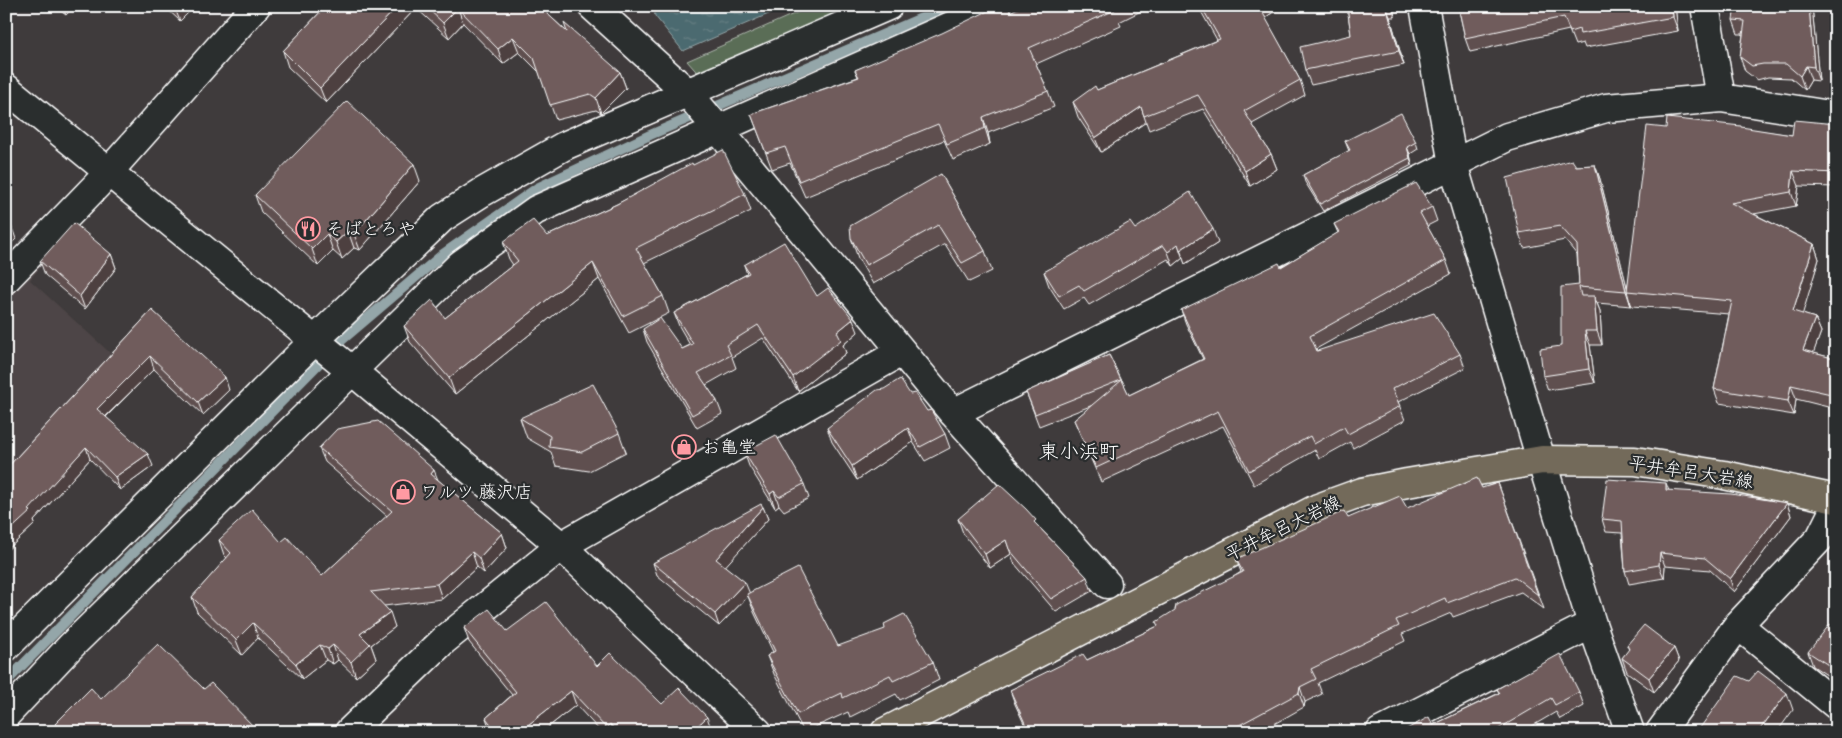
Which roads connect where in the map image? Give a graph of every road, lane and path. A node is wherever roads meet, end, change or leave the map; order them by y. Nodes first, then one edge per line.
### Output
1 (256, 6) edge
2 (592, 6) edge
3 (888, 6) edge
4 (996, 6) edge
5 (1424, 6) edge
6 (1705, 6) edge
7 (6, 88) edge
8 (688, 93) junction
9 (1721, 98) junction
10 (1836, 116) edge
11 (719, 130) junction
12 (1453, 164) junction
13 (108, 171) junction
14 (6, 279) edge
15 (315, 340) junction
16 (901, 352) junction
17 (351, 370) junction
18 (953, 413) junction
19 (1542, 460) junction
20 (1836, 499) edge
21 (1836, 506) edge
22 (561, 546) junction
23 (1107, 584) dead end
24 (1592, 624) junction
25 (1738, 625) junction
26 (6, 647) edge
27 (1836, 705) edge
28 (6, 715) edge
29 (349, 732) edge
30 (758, 732) edge
31 (885, 732) edge
32 (1380, 732) edge
33 (1630, 732) edge
34 (1660, 732) edge

1 - 13 street
2 - 8 street
3 - 8 street
4 - 11 street
5 - 12 street
6 - 9 street
7 - 13 street
8 - 11 street
8 - 15 street
9 - 10 street
9 - 12 street
11 - 16 street
11 - 17 street
12 - 18 street
12 - 19 street
13 - 14 street
13 - 15 street
15 - 17 street
15 - 26 street
16 - 18 street
16 - 22 street
17 - 22 street
17 - 28 street
18 - 23 street
19 - 20 main road, 平井牟呂大岩線
19 - 24 street
19 - 31 main road, 平井牟呂大岩線
21 - 25 street
22 - 29 street
22 - 30 street
24 - 32 street
24 - 33 street
25 - 27 street
25 - 34 street

